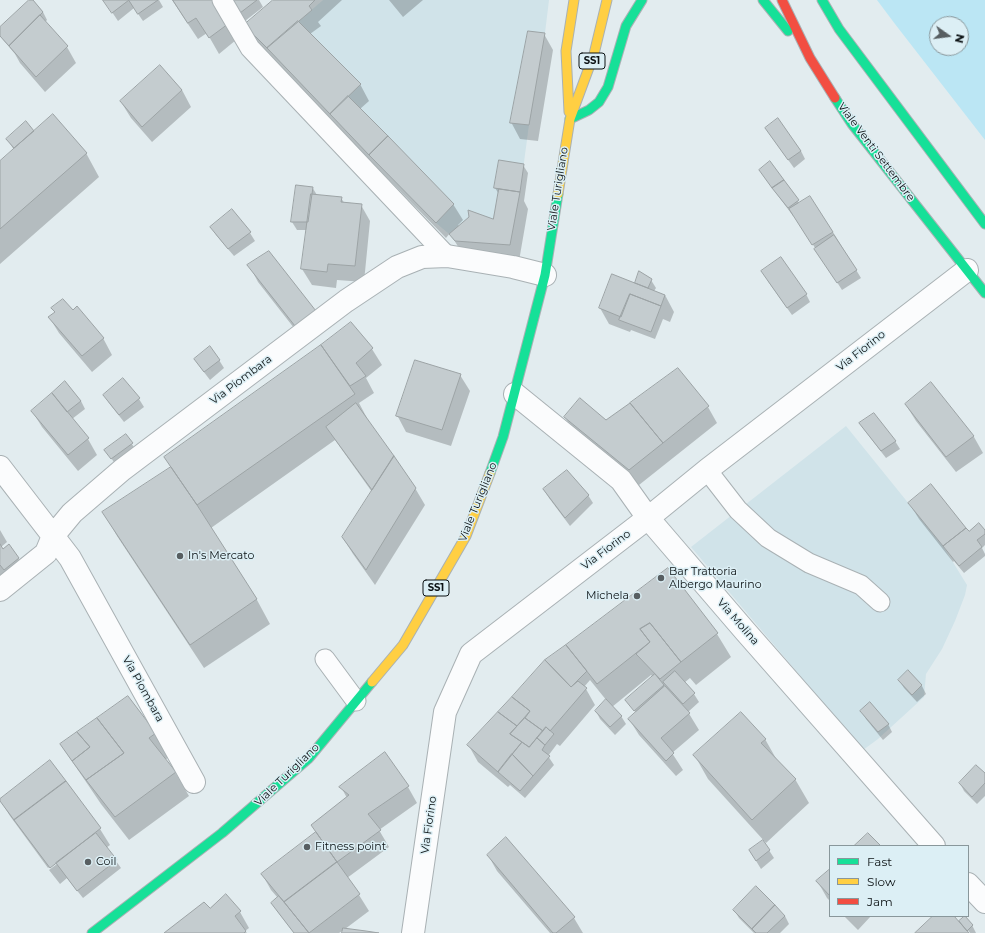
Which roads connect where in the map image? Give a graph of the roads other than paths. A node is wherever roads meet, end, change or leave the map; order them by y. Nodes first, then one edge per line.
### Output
1 (222, 0) edge
2 (574, 0) edge
3 (607, 0) edge
4 (642, 0) edge
5 (763, 0) edge
6 (782, 0) edge
7 (822, 0) edge
8 (810, 58) junction
9 (570, 119) junction
10 (985, 224) edge
11 (447, 256) junction
12 (967, 270) junction
13 (545, 276) junction
14 (985, 293) edge
15 (515, 394) junction
16 (0, 467) edge
17 (707, 470) junction
18 (648, 518) junction
19 (53, 536) junction
20 (0, 590) edge
21 (880, 602) dead end
22 (325, 659) dead end
23 (356, 701) junction
24 (194, 782) dead end
25 (933, 845) edge
26 (969, 885) edge
27 (985, 902) edge
28 (92, 933) edge
29 (413, 933) edge

1 - 11 lane
2 - 9 main road, Viale Turigliano / SS1
3 - 9 main road, Viale Turigliano / SS1
4 - 9 main road
5 - 8 main road
6 - 8 main road, Viale Venti Settembre
7 - 10 main road
8 - 12 main road, Viale Venti Settembre
9 - 13 main road, Viale Turigliano / SS1
11 - 13 street, Via Piombara
11 - 19 street, Via Piombara
12 - 14 main road, Viale Venti Settembre
12 - 17 street, Via Fiorino
13 - 15 main road, Viale Turigliano / SS1
15 - 18 street, Via Molina
15 - 23 main road, Viale Turigliano / SS1
16 - 19 street, Via Piombara
17 - 18 street, Via Fiorino
17 - 21 lane
18 - 25 street, Via Molina
18 - 29 street, Via Fiorino
19 - 20 street, Via Piombara
19 - 24 street, Via Piombara
22 - 23 lane
23 - 28 main road, Viale Turigliano / SS1
26 - 27 street

